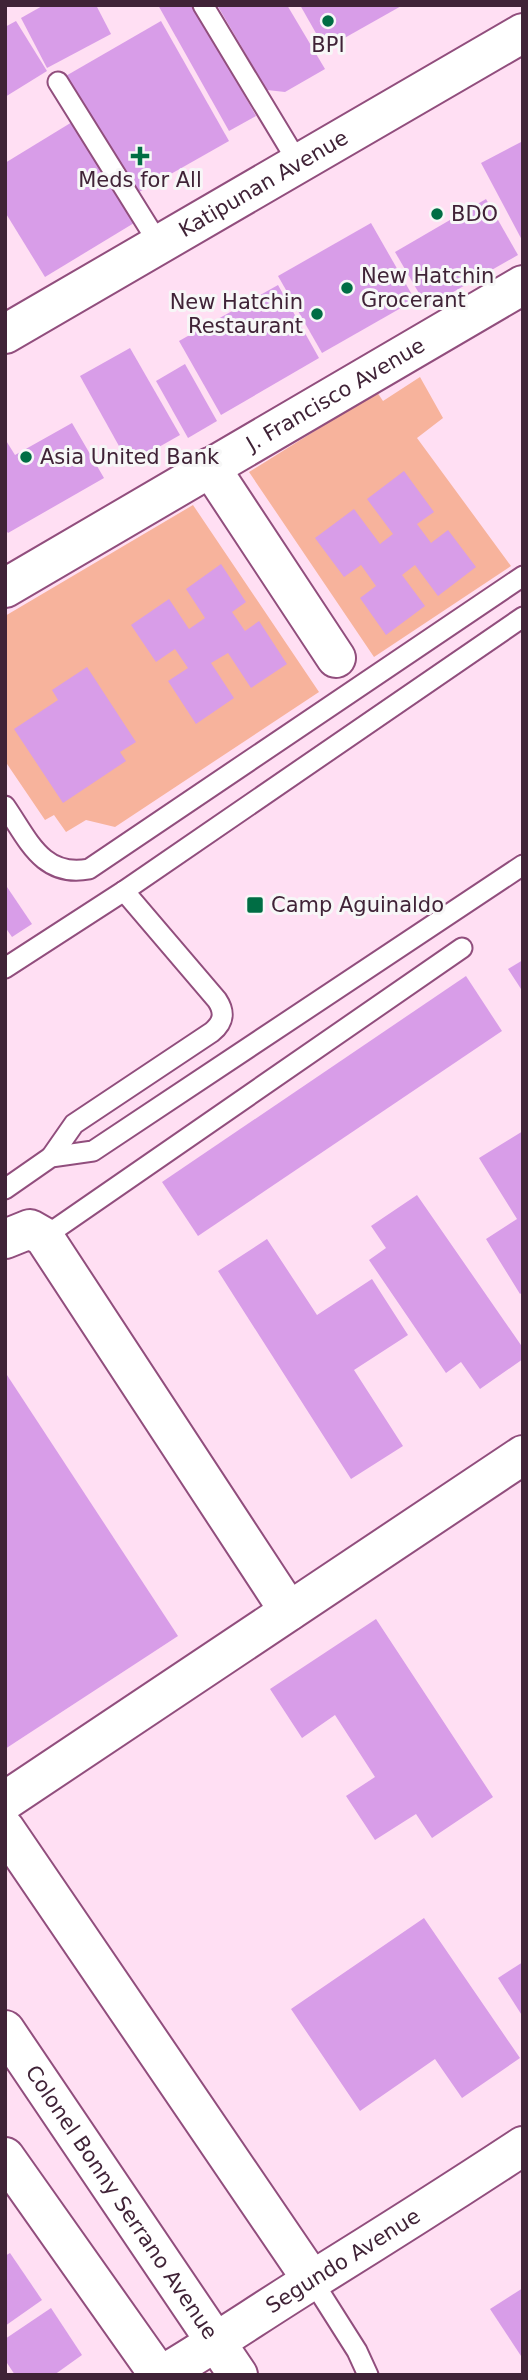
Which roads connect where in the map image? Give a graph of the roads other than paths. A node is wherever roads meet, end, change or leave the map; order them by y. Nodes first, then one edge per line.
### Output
1 (204, 5) edge
2 (523, 33) edge
3 (58, 82) dead end
4 (299, 164) junction
5 (159, 244) junction
6 (523, 285) edge
7 (5, 334) edge
8 (209, 467) junction
9 (523, 576) edge
10 (5, 588) edge
11 (523, 617) edge
12 (336, 658) dead end
13 (5, 806) edge
14 (523, 865) edge
15 (124, 891) junction
16 (462, 948) dead end
17 (5, 968) edge
18 (51, 1157) junction
19 (5, 1189) edge
20 (44, 1237) junction
21 (5, 1240) edge
22 (523, 1455) edge
23 (289, 1611) junction
24 (5, 1801) edge
25 (5, 1829) edge
26 (5, 2030) edge
27 (523, 2146) edge
28 (5, 2157) edge
29 (312, 2280) junction
30 (217, 2343) junction
31 (160, 2375) edge
32 (238, 2375) edge
33 (368, 2375) edge

1 - 4 lane
2 - 4 street, Katipunan Avenue
3 - 5 lane
4 - 5 street, Katipunan Avenue
5 - 7 street, Katipunan Avenue
6 - 8 street, J. Francisco Avenue
8 - 10 street, J. Francisco Avenue
8 - 12 street
9 - 13 lane
11 - 15 lane
14 - 18 lane
15 - 17 lane
15 - 18 lane
16 - 20 lane
18 - 19 lane
20 - 21 street
20 - 23 street
22 - 23 street
23 - 24 street
25 - 29 street
26 - 30 street, Colonel Bonny Serrano Avenue
27 - 29 street, Segundo Avenue
28 - 31 street
29 - 30 street, Segundo Avenue
29 - 33 lane
30 - 31 street, Segundo Avenue
30 - 32 street, Colonel Bonny Serrano Avenue

